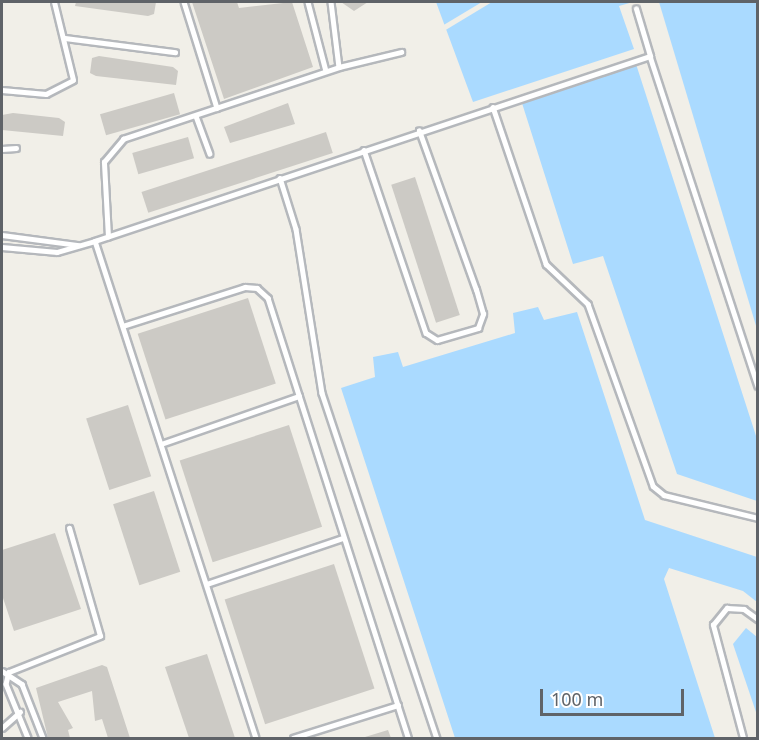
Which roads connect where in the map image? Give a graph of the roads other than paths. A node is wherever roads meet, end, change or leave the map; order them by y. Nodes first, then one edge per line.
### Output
1 (54, 2) edge
2 (184, 2) edge
3 (308, 2) edge
4 (331, 2) edge
5 (636, 9) dead end
6 (64, 38) junction
7 (176, 52) dead end
8 (401, 52) dead end
9 (650, 56) junction
10 (339, 67) junction
11 (326, 71) junction
12 (2, 90) edge
13 (493, 107) junction
14 (217, 108) junction
15 (196, 116) junction
16 (419, 131) junction
17 (16, 148) dead end
18 (2, 149) edge
19 (364, 150) junction
20 (210, 154) dead end
21 (280, 178) junction
22 (2, 235) edge
23 (108, 237) junction
24 (94, 241) junction
25 (78, 245) junction
26 (2, 247) edge
27 (123, 326) junction
28 (758, 386) edge
29 (299, 396) junction
30 (161, 444) junction
31 (758, 518) edge
32 (69, 528) dead end
33 (343, 538) junction
34 (207, 584) junction
35 (758, 619) edge
36 (2, 671) edge
37 (9, 672) junction
38 (4, 684) edge
39 (398, 705) junction
40 (20, 712) junction
41 (2, 728) edge
42 (40, 730) junction
43 (27, 736) edge
44 (43, 738) edge
45 (256, 738) edge
46 (293, 738) edge
47 (408, 738) edge
48 (437, 738) edge
49 (743, 738) edge

1 - 6 lane
2 - 14 lane
3 - 11 lane
4 - 10 lane
5 - 9 lane
6 - 7 lane
6 - 12 lane
8 - 10 lane
9 - 13 lane
9 - 28 lane
10 - 11 lane
11 - 14 lane
13 - 16 lane
13 - 31 lane
14 - 15 lane
15 - 20 lane
15 - 23 lane
16 - 19 lane
16 - 19 lane
17 - 18 lane
19 - 21 lane
21 - 23 lane
21 - 48 lane
22 - 25 lane
23 - 24 lane
24 - 25 lane
24 - 27 lane
25 - 26 lane
27 - 29 lane
27 - 30 lane
29 - 30 lane
29 - 33 lane
30 - 34 lane
32 - 37 lane
33 - 34 lane
33 - 39 lane
34 - 45 lane
35 - 49 lane
36 - 37 lane
37 - 38 lane
37 - 42 lane
38 - 40 lane
39 - 46 lane
39 - 47 lane
40 - 41 lane
40 - 43 lane
42 - 43 lane
42 - 44 lane

